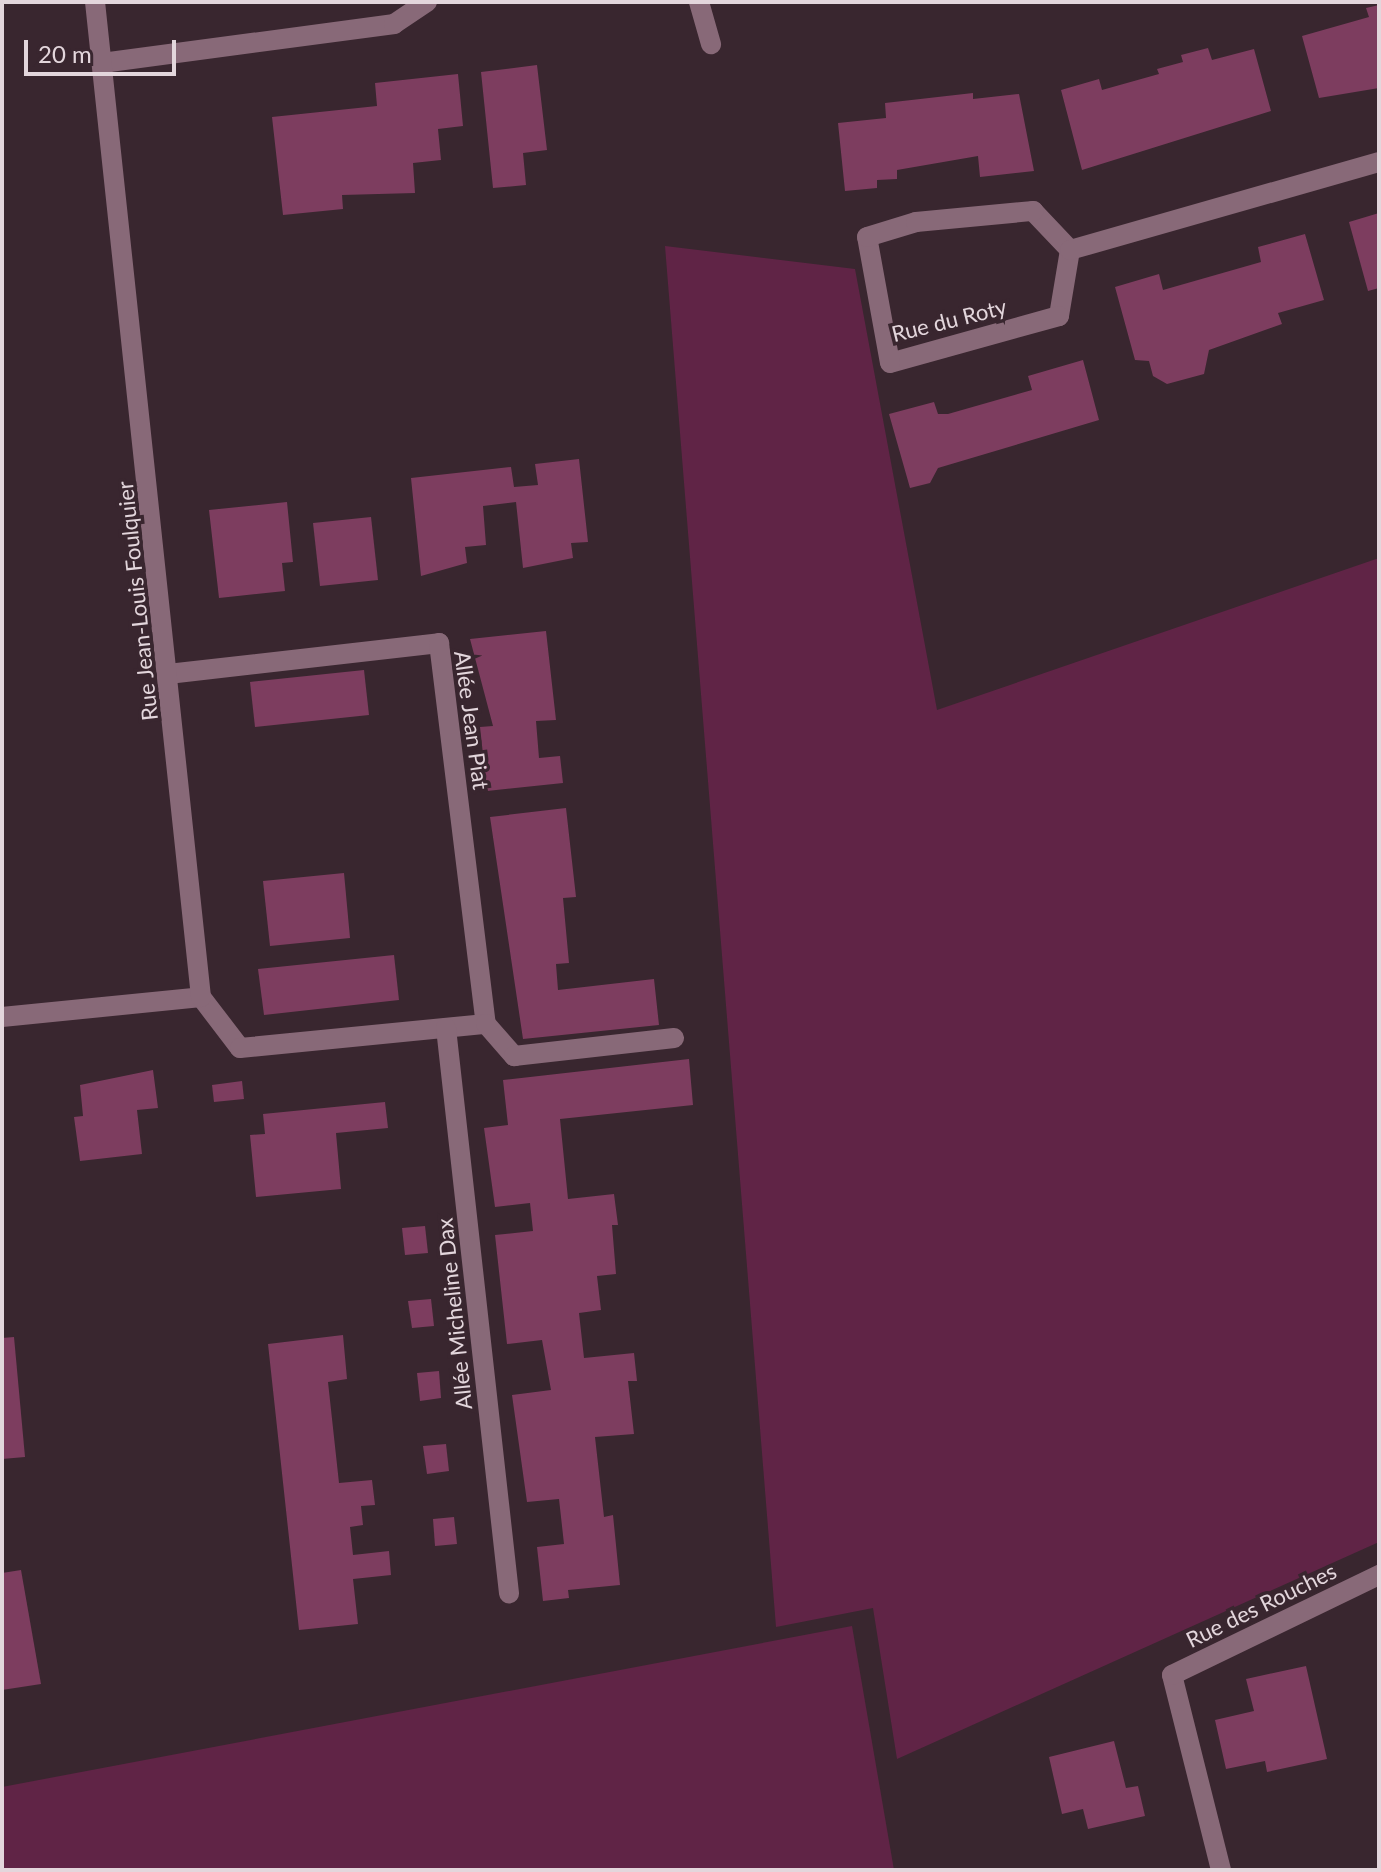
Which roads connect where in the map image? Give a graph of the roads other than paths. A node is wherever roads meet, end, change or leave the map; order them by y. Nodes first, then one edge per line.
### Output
1 (95, 2) edge
2 (427, 2) edge
3 (699, 2) edge
4 (711, 44) dead end
5 (102, 63) junction
6 (1379, 162) edge
7 (1070, 250) junction
8 (168, 674) junction
9 (201, 997) junction
10 (2, 1017) edge
11 (486, 1024) junction
12 (446, 1028) junction
13 (674, 1038) dead end
14 (1379, 1575) edge
15 (509, 1593) dead end
16 (1221, 1870) edge

1 - 5 street, Rue Jean-Louis Foulquier
2 - 5 street
3 - 4 street
5 - 8 street, Rue Jean-Louis Foulquier
6 - 7 street
7 - 7 street, Rue du Roty
8 - 9 street, Rue Jean-Louis Foulquier
8 - 11 street, Allée Jean Piat
9 - 10 street
9 - 12 street
11 - 12 street
11 - 13 street
12 - 15 street, Allée Micheline Dax
14 - 16 street, Rue des Rouches

